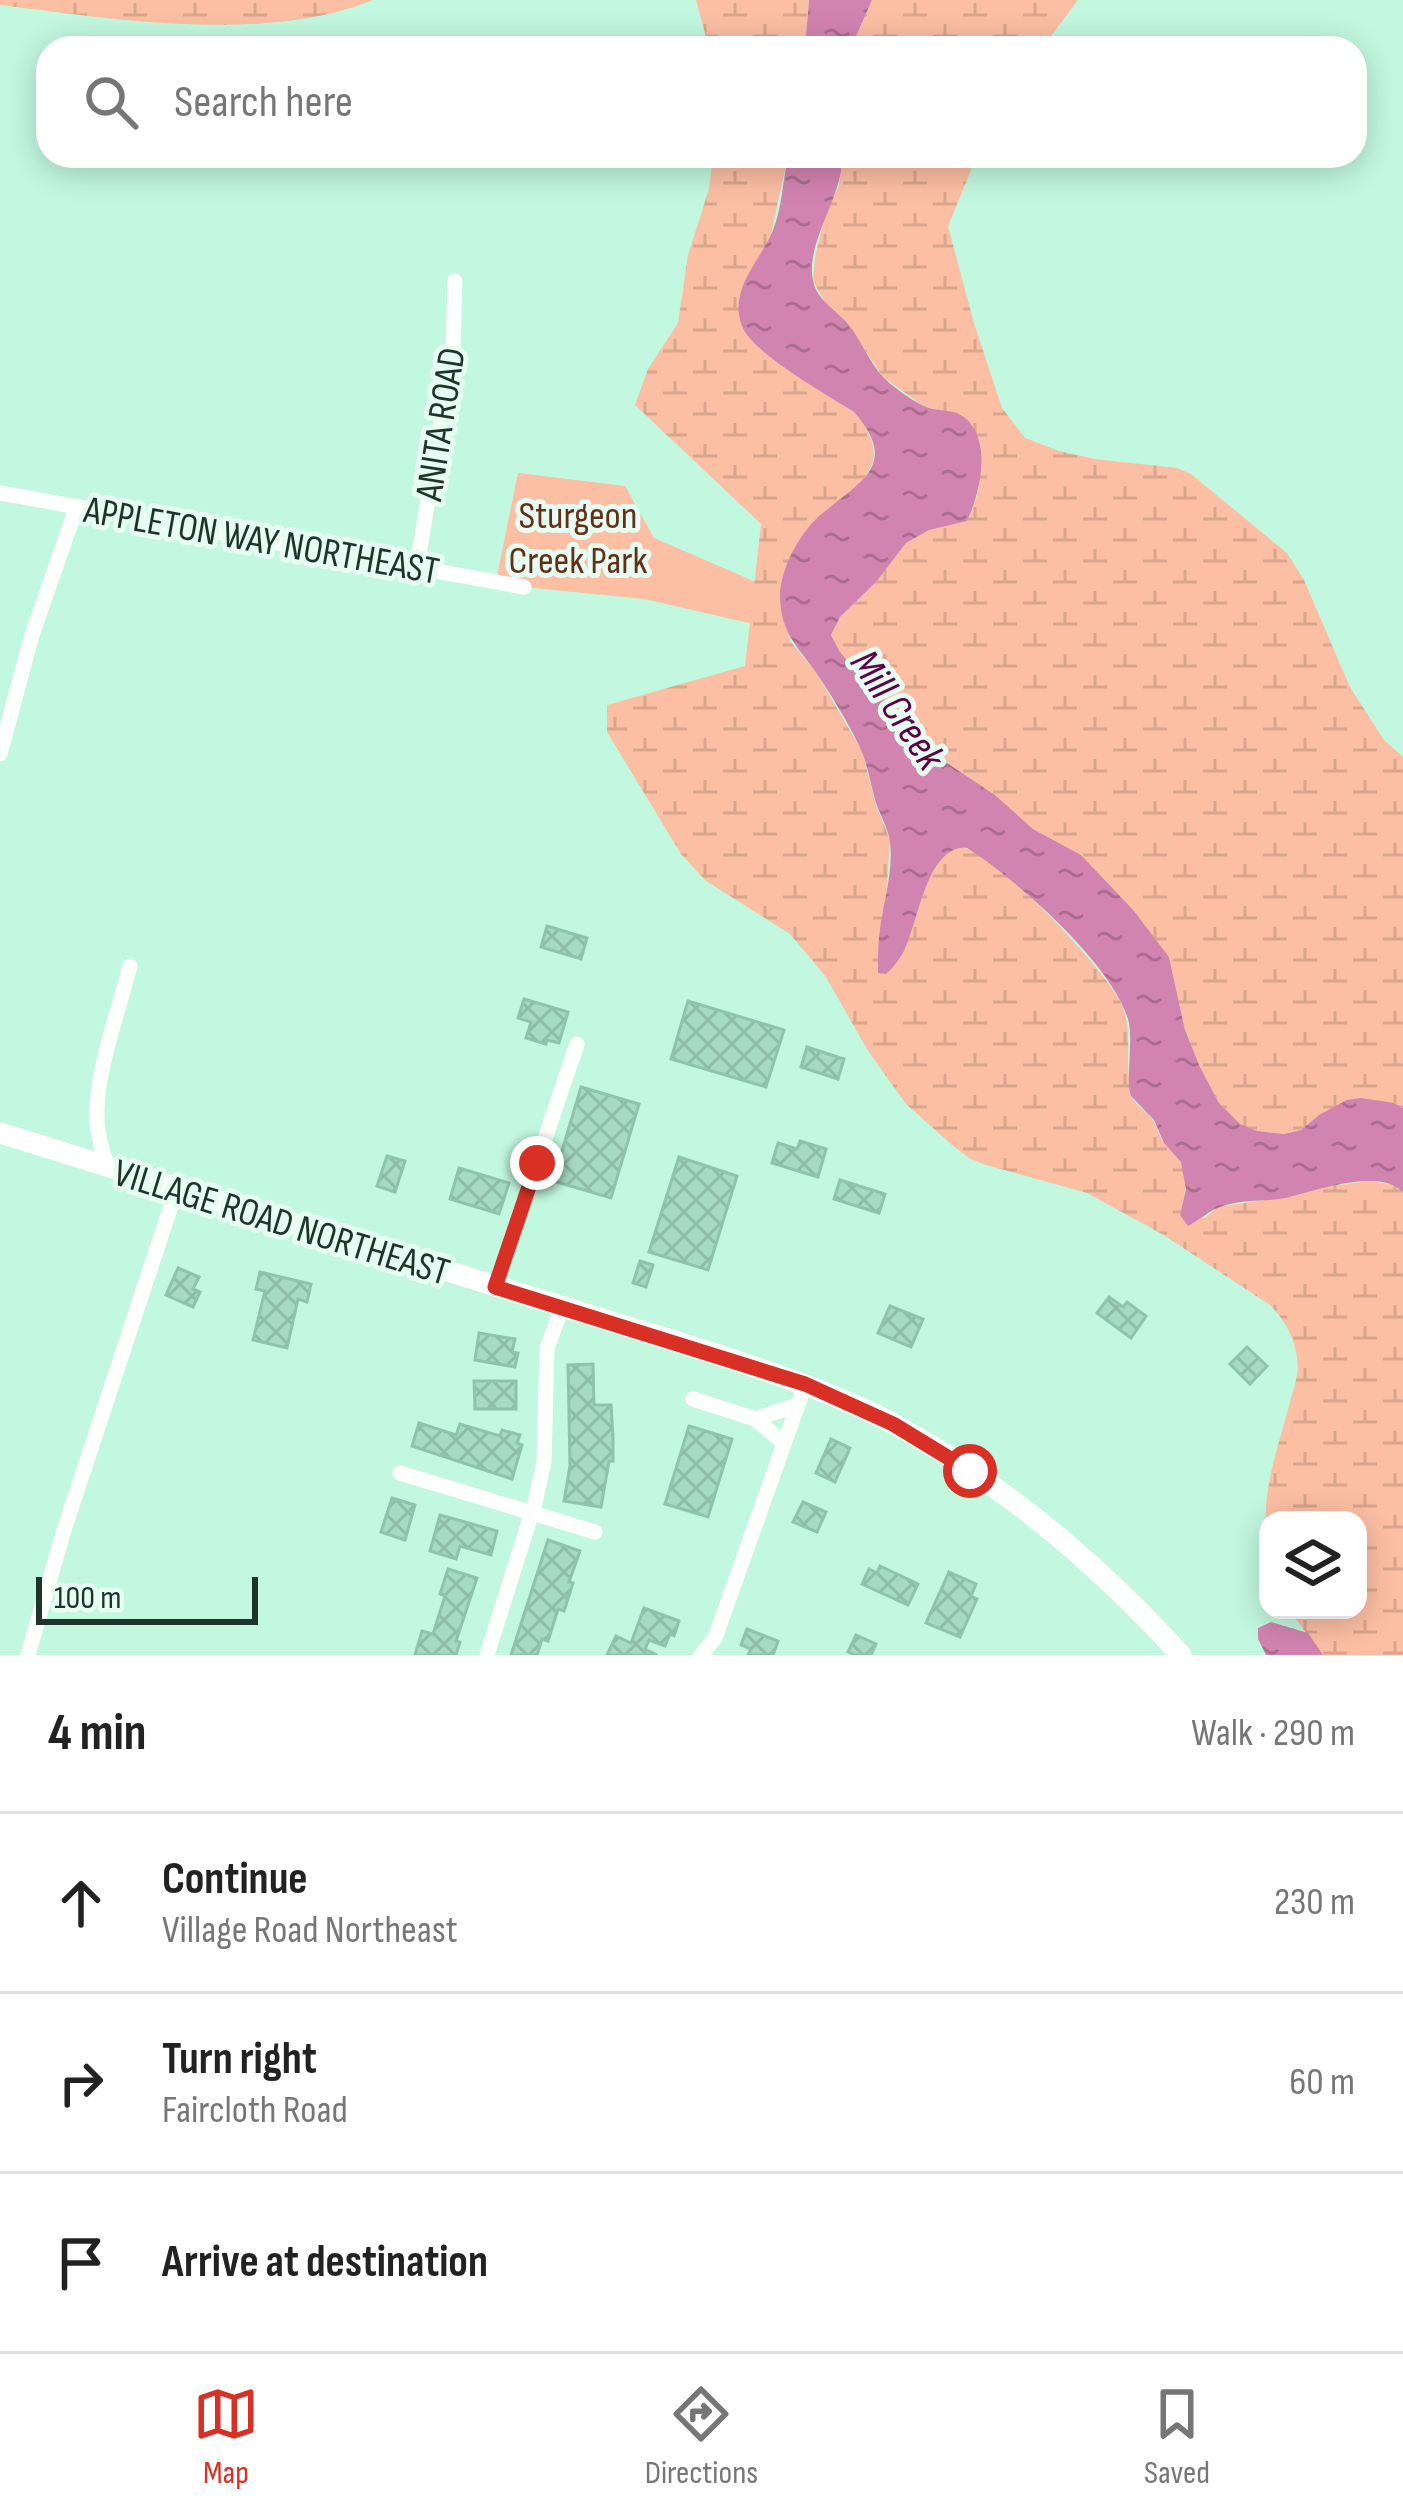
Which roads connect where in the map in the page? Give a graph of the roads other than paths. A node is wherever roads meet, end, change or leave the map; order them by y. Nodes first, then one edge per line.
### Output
1 (454, 281) dead end
2 (0, 494) edge
3 (77, 506) junction
4 (417, 566) junction
5 (524, 587) dead end
6 (0, 754) edge
7 (130, 966) dead end
8 (577, 1044) dead end
9 (0, 1133) edge
10 (107, 1167) junction
11 (176, 1188) junction
12 (495, 1287) junction
13 (562, 1307) junction
14 (801, 1395) junction
15 (693, 1399) dead end
16 (754, 1419) junction
17 (784, 1443) junction
18 (400, 1472) dead end
19 (532, 1512) junction
20 (595, 1532) dead end
21 (28, 1655) edge
22 (487, 1655) edge
23 (701, 1655) edge
24 (1181, 1655) edge

1 - 4 street, ANITA ROAD
2 - 3 street, APPLETON WAY NORTHEAST
3 - 4 street, APPLETON WAY NORTHEAST
3 - 6 street
4 - 5 street, APPLETON WAY NORTHEAST
7 - 10 street
8 - 12 street
9 - 10 main road, VILLAGE ROAD NORTHEAST
10 - 11 main road, VILLAGE ROAD NORTHEAST
11 - 12 main road, VILLAGE ROAD NORTHEAST
11 - 21 street
12 - 13 main road, VILLAGE ROAD NORTHEAST
13 - 14 main road, VILLAGE ROAD NORTHEAST
13 - 19 street
14 - 16 street
14 - 17 street
14 - 24 main road, VILLAGE ROAD NORTHEAST
15 - 16 street
16 - 17 street
17 - 23 street
18 - 19 street
19 - 20 street
19 - 22 street

